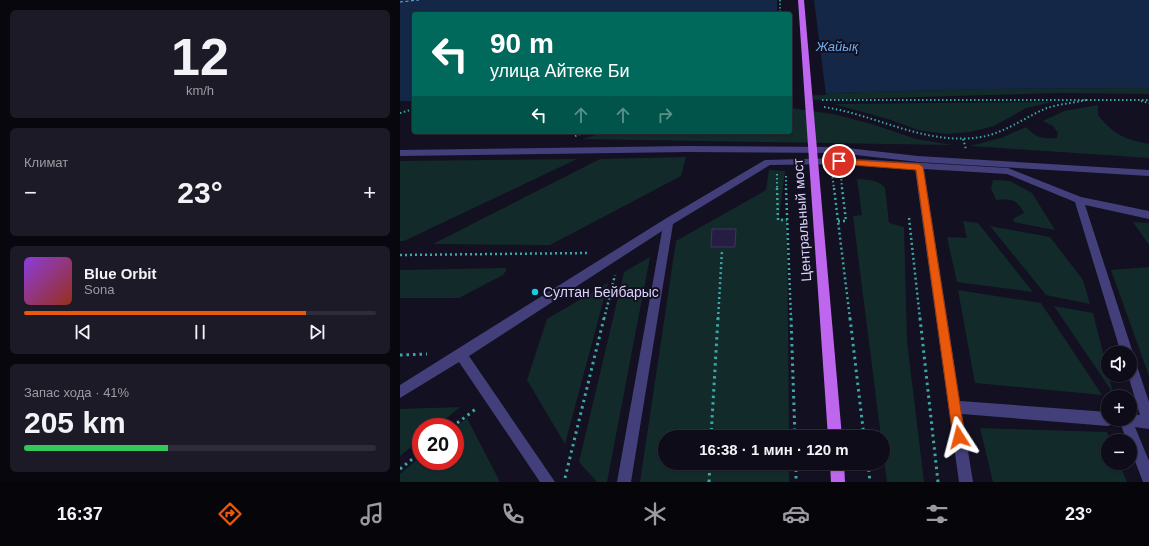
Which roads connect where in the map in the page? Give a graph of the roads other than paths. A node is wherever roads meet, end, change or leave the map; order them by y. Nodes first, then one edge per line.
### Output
1 (801, 0) edge
2 (400, 153) edge
3 (919, 167) junction
4 (1149, 173) edge
5 (1079, 200) junction
6 (1149, 215) edge
7 (668, 222) junction
8 (1125, 346) edge
9 (461, 354) junction
10 (1136, 382) edge
11 (400, 392) edge
12 (954, 406) junction
13 (1101, 418) edge
14 (1137, 421) edge
15 (1149, 422) edge
16 (1128, 426) edge
17 (834, 430) edge
18 (837, 470) edge
19 (1149, 479) edge
20 (548, 482) edge
21 (624, 482) edge
22 (838, 482) edge
23 (966, 482) edge

1 - 17 main road, Центральный мост
2 - 4 street
3 - 5 street
3 - 7 street
3 - 12 street
5 - 6 street
5 - 8 street
7 - 9 street
7 - 21 street
9 - 11 street
9 - 20 street
10 - 15 street
12 - 13 street
12 - 23 street
14 - 15 street
16 - 19 street
18 - 22 main road

